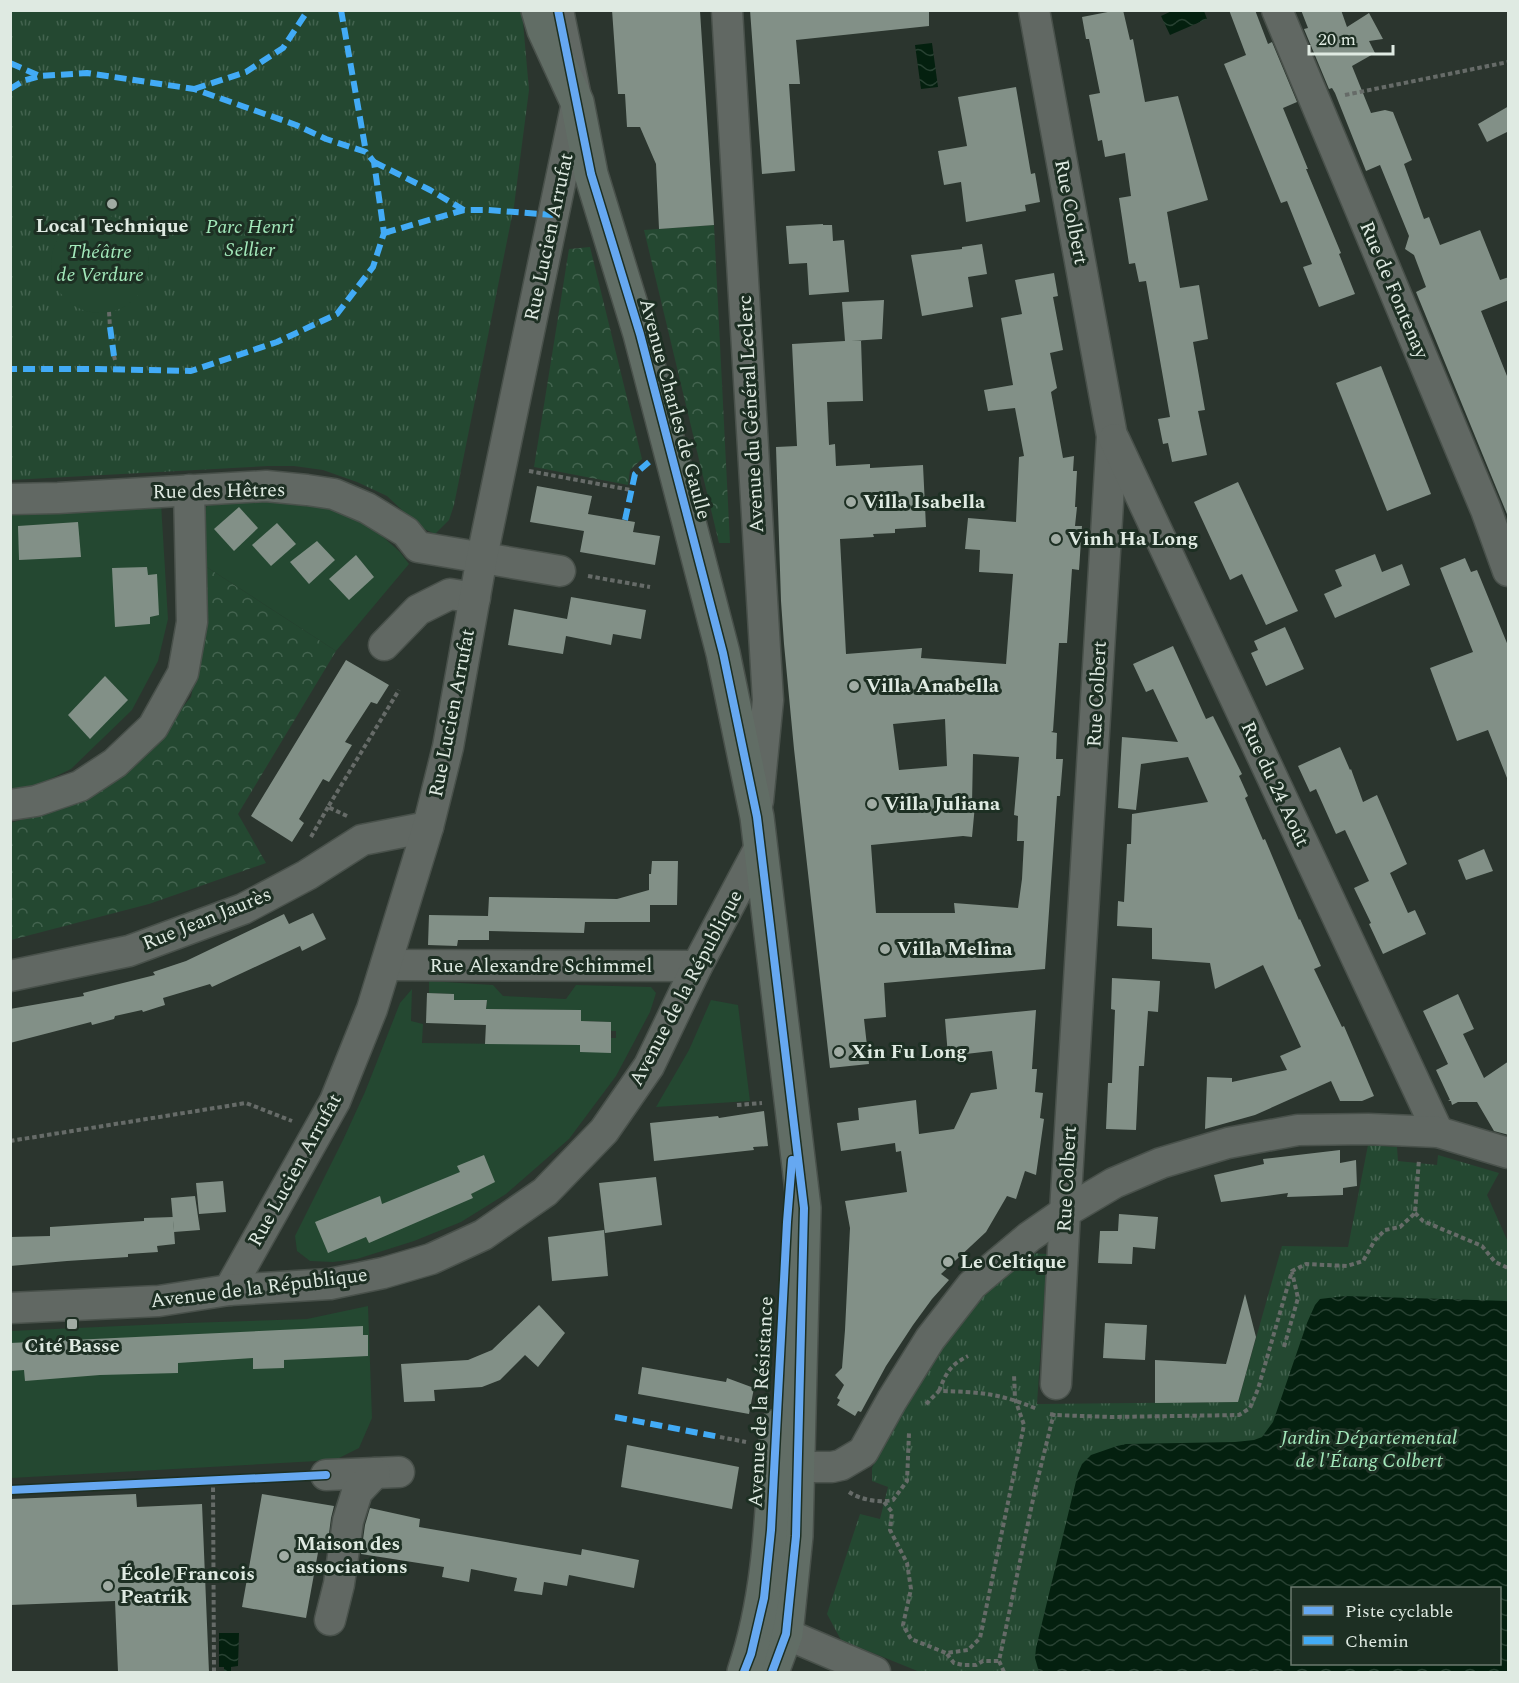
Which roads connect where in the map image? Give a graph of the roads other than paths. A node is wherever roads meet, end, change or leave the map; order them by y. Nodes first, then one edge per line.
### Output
1 (538, 10) edge
2 (558, 10) edge
3 (727, 10) edge
4 (1034, 10) edge
5 (1278, 10) edge
6 (577, 102) junction
7 (1112, 436) junction
8 (189, 490) junction
9 (10, 499) edge
10 (418, 547) junction
11 (482, 557) junction
12 (569, 572) road end
13 (1509, 572) edge
14 (462, 596) junction
15 (384, 645) dead end
16 (10, 805) edge
17 (428, 827) junction
18 (759, 832) junction
19 (386, 965) junction
20 (697, 966) junction
21 (10, 976) edge
22 (795, 1130) junction
23 (1438, 1132) junction
24 (1509, 1153) edge
25 (1065, 1212) junction
26 (229, 1290) junction
27 (10, 1308) edge
28 (1056, 1384) dead end
29 (797, 1467) junction
30 (326, 1475) dead end
31 (772, 1494) junction
32 (764, 1598) junction
33 (330, 1620) dead end
34 (786, 1634) junction
35 (744, 1672) edge
36 (772, 1672) edge
37 (875, 1672) edge

1 - 6 main road, Avenue Charles de Gaulle
2 - 6 street, Avenue Charles de Gaulle
3 - 18 street, Avenue du Général Leclerc
4 - 7 street, Rue Colbert
5 - 13 street, Rue de Fontenay
6 - 11 street, Rue Lucien Arrufat
6 - 18 main road, Avenue Charles de Gaulle
7 - 23 street, Rue du 24 Août
7 - 25 street, Rue Colbert
8 - 9 street, Rue des Hêtres
8 - 10 street, Rue des Hêtres
8 - 16 street
10 - 11 street
10 - 14 street, Rue des Hêtres
11 - 12 street
11 - 14 street, Rue Lucien Arrufat
14 - 15 street
14 - 17 street, Rue Lucien Arrufat
17 - 19 street, Rue Lucien Arrufat
17 - 21 street, Rue Jean Jaurès
18 - 20 street, Avenue de la République
18 - 22 main road, Avenue de la Résistance
19 - 20 street, Rue Alexandre Schimmel
19 - 26 street, Rue Lucien Arrufat
20 - 26 street, Avenue de la République
22 - 29 main road, Avenue de la Résistance
22 - 31 main road, Avenue de la Résistance
23 - 24 street
23 - 25 street
25 - 28 street, Rue Colbert
25 - 29 street
26 - 27 street, Avenue de la République
29 - 31 street
29 - 34 main road, Avenue de la Résistance
30 - 33 street
31 - 32 main road, Avenue de la Résistance
32 - 34 street
32 - 35 main road, Avenue de la Résistance
34 - 36 main road, Avenue de la Résistance
34 - 37 street

